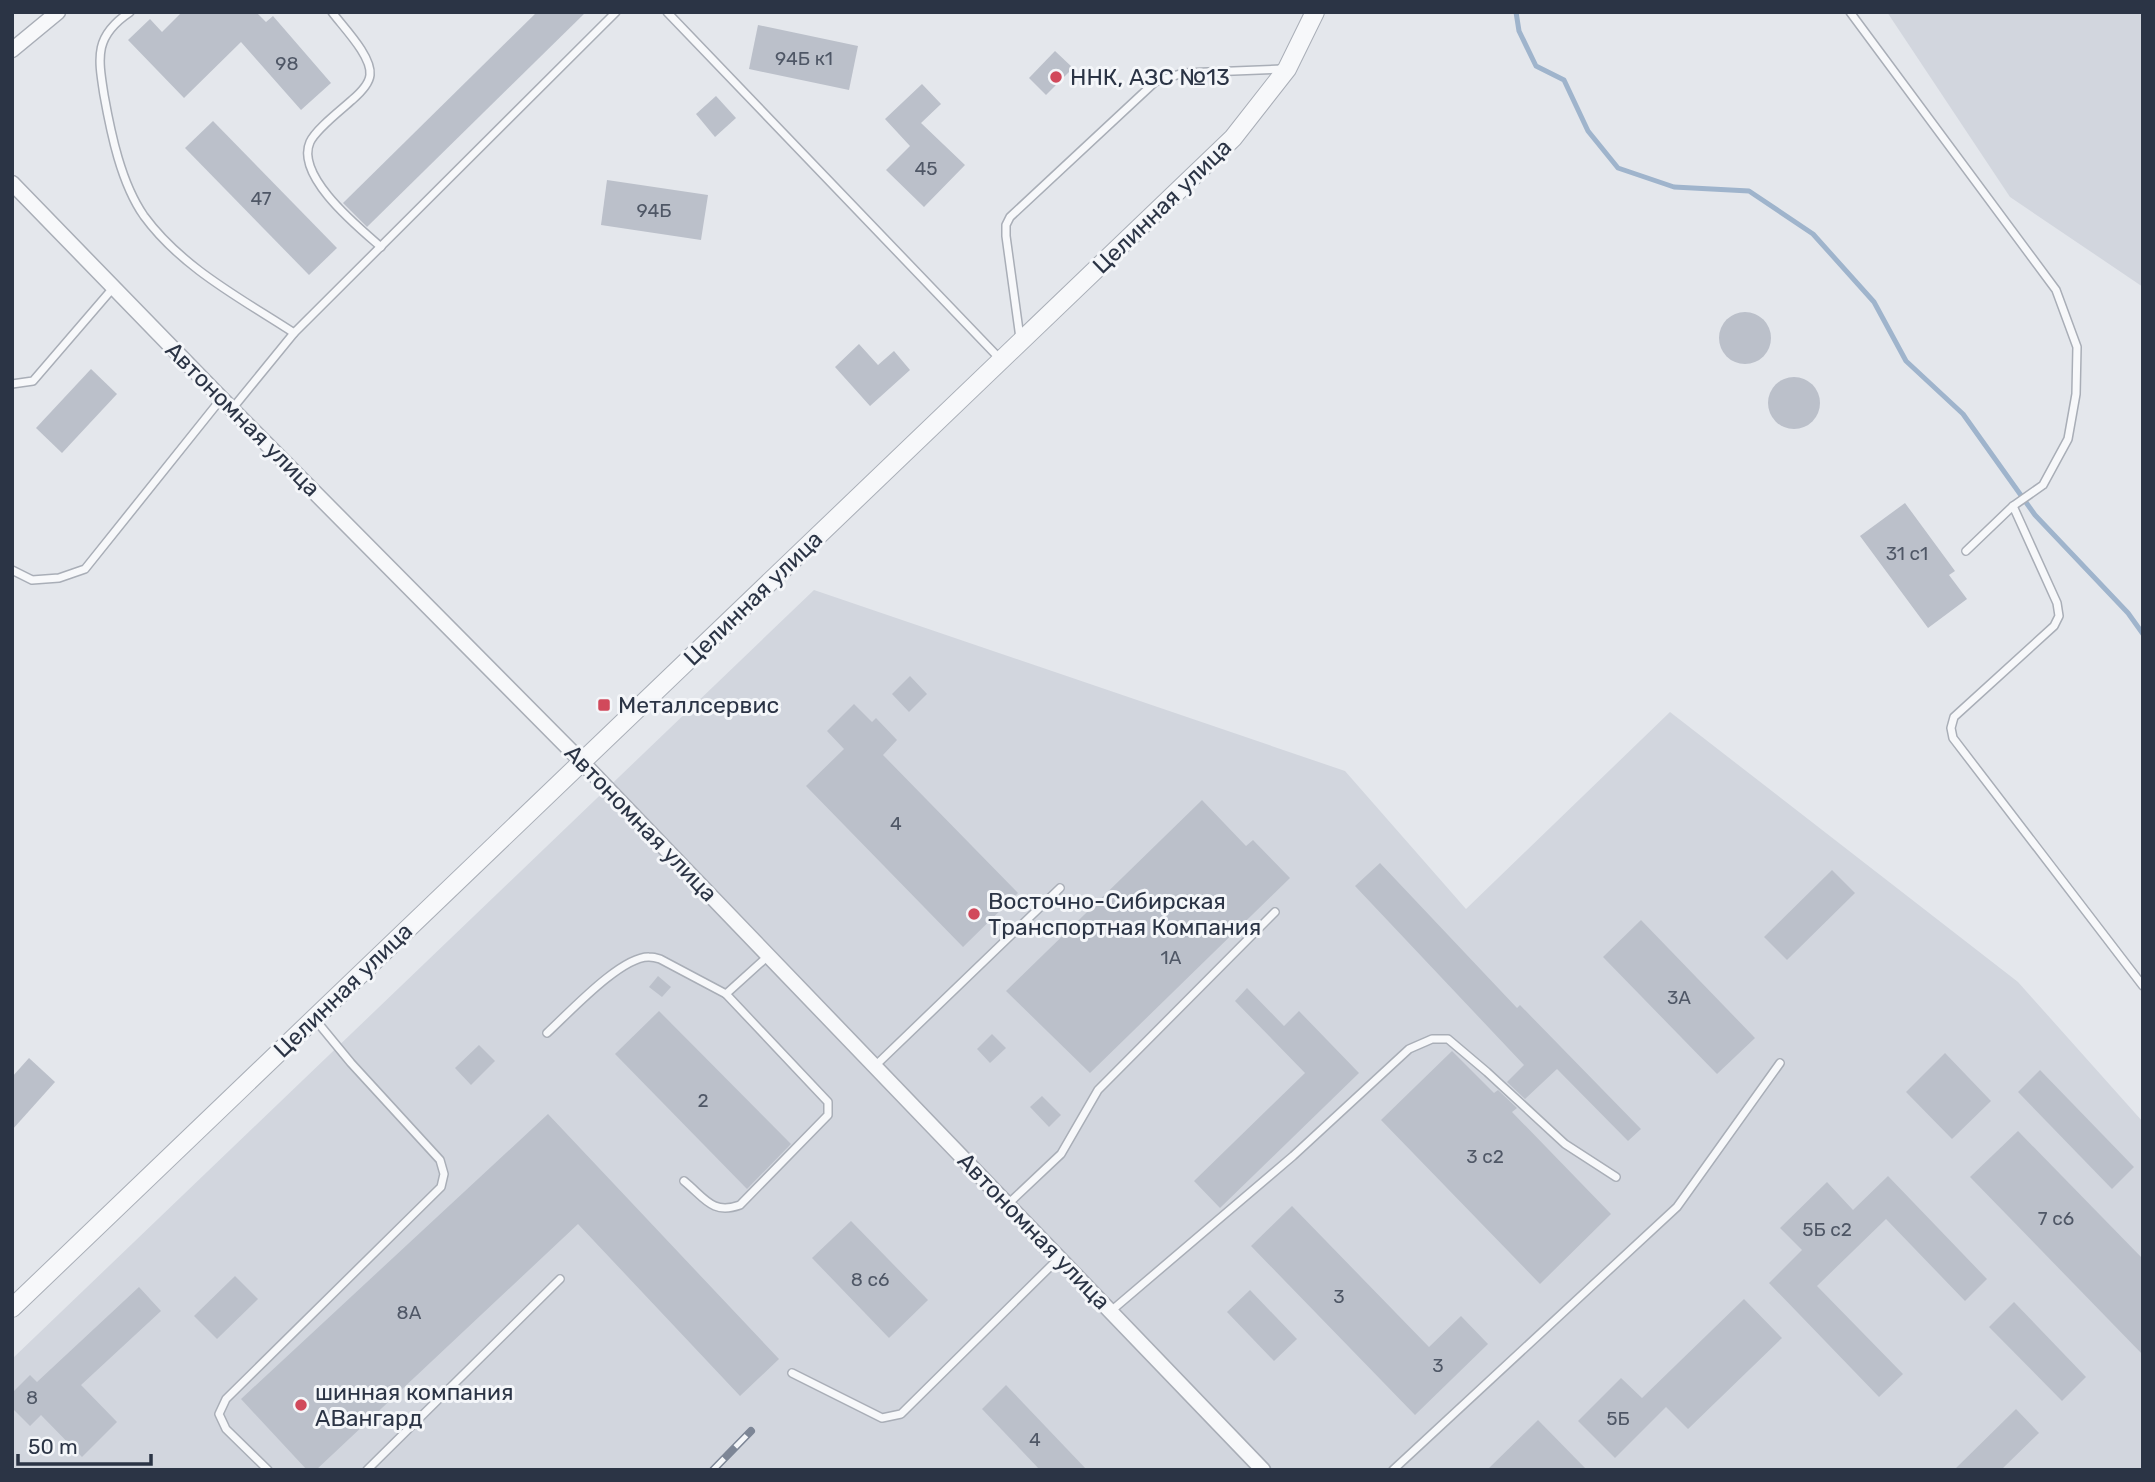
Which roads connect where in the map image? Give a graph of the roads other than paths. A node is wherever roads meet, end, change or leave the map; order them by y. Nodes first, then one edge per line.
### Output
1 (58, 12) edge
2 (130, 12) edge
3 (332, 12) edge
4 (616, 12) edge
5 (667, 12) edge
6 (1315, 12) edge
7 (1850, 12) edge
8 (12, 50) edge
9 (1286, 69) junction
10 (12, 183) edge
11 (381, 247) junction
12 (113, 288) junction
13 (294, 333) junction
14 (1021, 342) junction
15 (1002, 361) junction
16 (12, 384) edge
17 (226, 403) junction
18 (2013, 506) junction
19 (1966, 551) dead end
20 (12, 570) edge
21 (582, 762) junction
22 (1060, 888) dead end
23 (1275, 912) dead end
24 (768, 955) junction
25 (2143, 986) edge
26 (726, 994) junction
27 (314, 1018) junction
28 (547, 1033) dead end
29 (1780, 1063) dead end
30 (875, 1066) junction
31 (1616, 1177) dead end
32 (684, 1181) dead end
33 (1008, 1204) junction
34 (1060, 1258) junction
35 (560, 1279) dead end
36 (12, 1308) edge
37 (1111, 1311) junction
38 (792, 1373) dead end
39 (1258, 1468) edge
40 (268, 1470) edge
41 (367, 1470) edge
42 (1393, 1470) edge

1 - 8 street
2 - 13 lane
3 - 11 lane
4 - 11 lane
5 - 15 lane
6 - 9 street, Целинная улица
7 - 18 lane
9 - 14 street, Целинная улица
9 - 14 lane
10 - 12 street, Автономная улица
11 - 13 lane
12 - 16 lane
12 - 17 street, Автономная улица
13 - 17 lane
14 - 15 street, Целинная улица
15 - 21 street, Целинная улица
17 - 20 lane
17 - 21 street, Автономная улица
18 - 19 lane
18 - 25 lane
21 - 24 street, Автономная улица
21 - 27 street, Целинная улица
22 - 30 lane
23 - 33 lane
24 - 26 lane
24 - 30 street, Автономная улица
26 - 28 lane
26 - 32 lane
27 - 36 street, Целинная улица
27 - 40 lane
29 - 42 lane
30 - 33 street, Автономная улица
31 - 37 lane
33 - 34 street, Автономная улица
34 - 37 street, Автономная улица
34 - 38 lane
35 - 41 lane
37 - 39 street, Автономная улица

